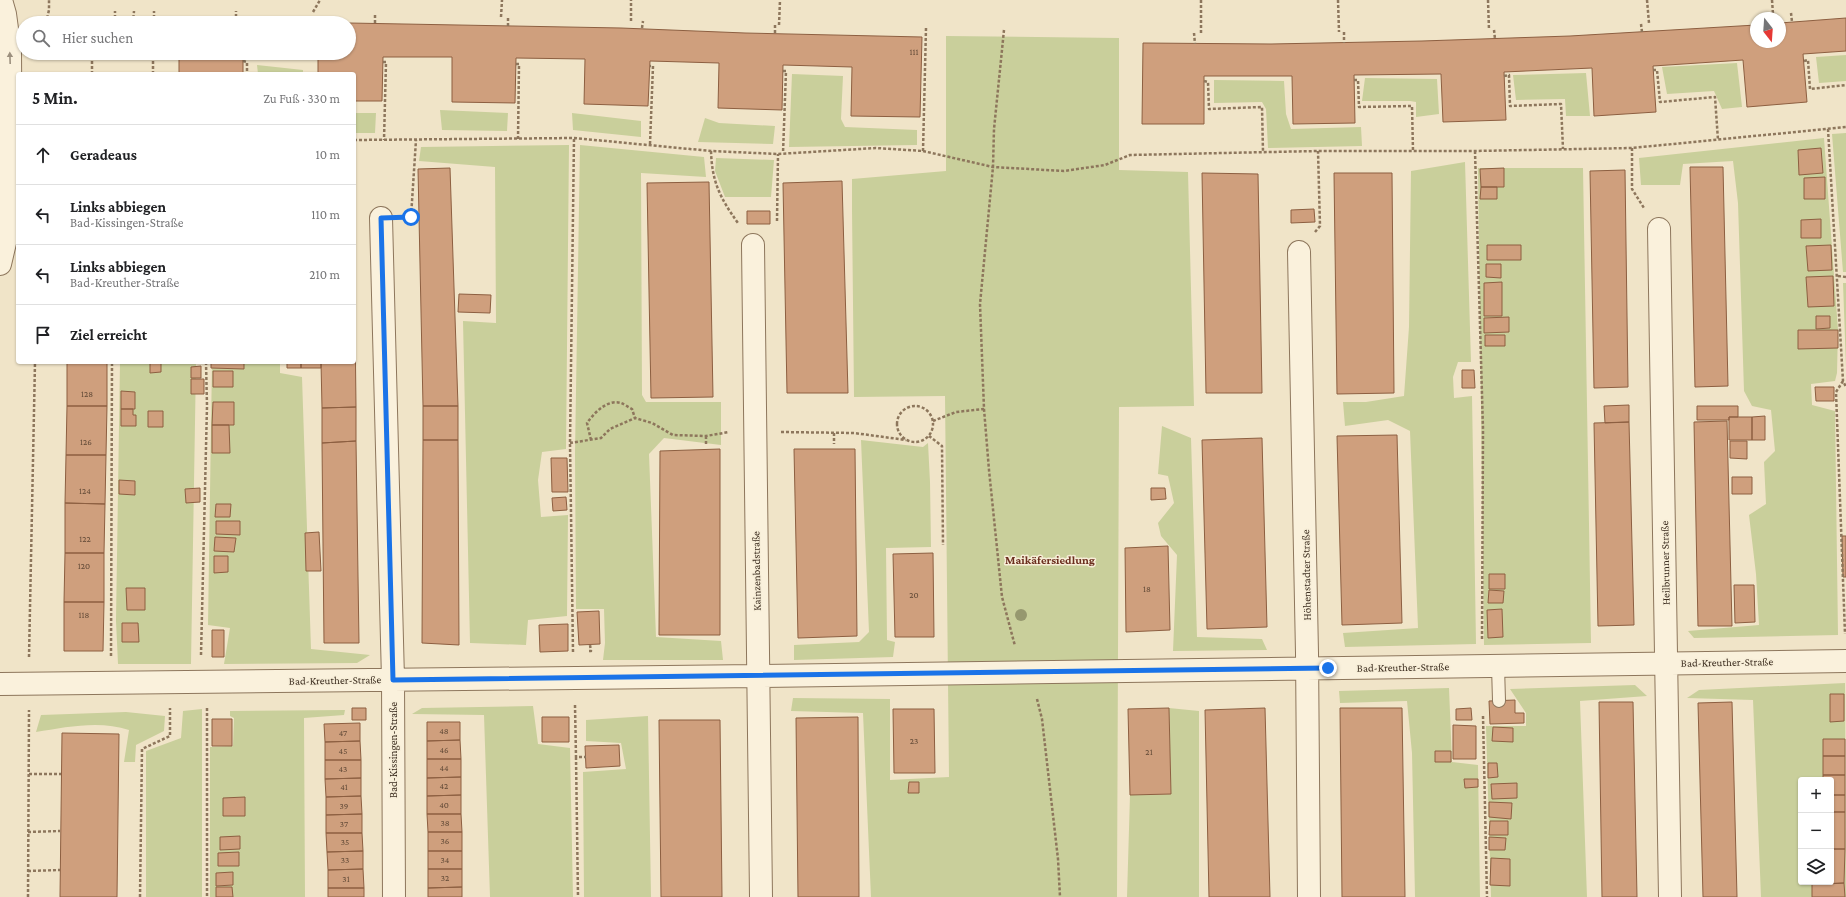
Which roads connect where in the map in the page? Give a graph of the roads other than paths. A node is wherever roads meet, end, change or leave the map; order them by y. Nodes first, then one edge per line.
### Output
1 (1, 0) edge
2 (381, 218) road end
3 (1659, 229) road end
4 (753, 245) road end
5 (1299, 252) dead end
6 (0, 264) edge
7 (1846, 661) edge
8 (1666, 663) junction
9 (1489, 666) junction
10 (1307, 668) junction
11 (757, 676) junction
12 (393, 680) junction
13 (0, 684) edge
14 (1499, 701) dead end
15 (394, 897) edge
16 (761, 897) edge
17 (1309, 897) edge
18 (1670, 897) edge

6 -> 1 street
2 - 12 street, Bad-Kissingen-Straße
3 - 8 street, Heilbrunner Straße
4 - 11 street, Kainzenbadstraße
5 - 10 street, Höhenstadter Straße
7 - 8 street, Bad-Kreuther-Straße
8 - 9 street, Bad-Kreuther-Straße
8 - 18 street, Heilbrunner Straße
9 - 10 street, Bad-Kreuther-Straße
9 - 14 lane
10 - 11 street, Bad-Kreuther-Straße
10 - 17 street, Höhenstadter Straße
11 - 12 street, Bad-Kreuther-Straße
11 - 16 street, Kainzenbadstraße
12 - 13 street, Bad-Kreuther-Straße
12 - 15 street, Bad-Kissingen-Straße

